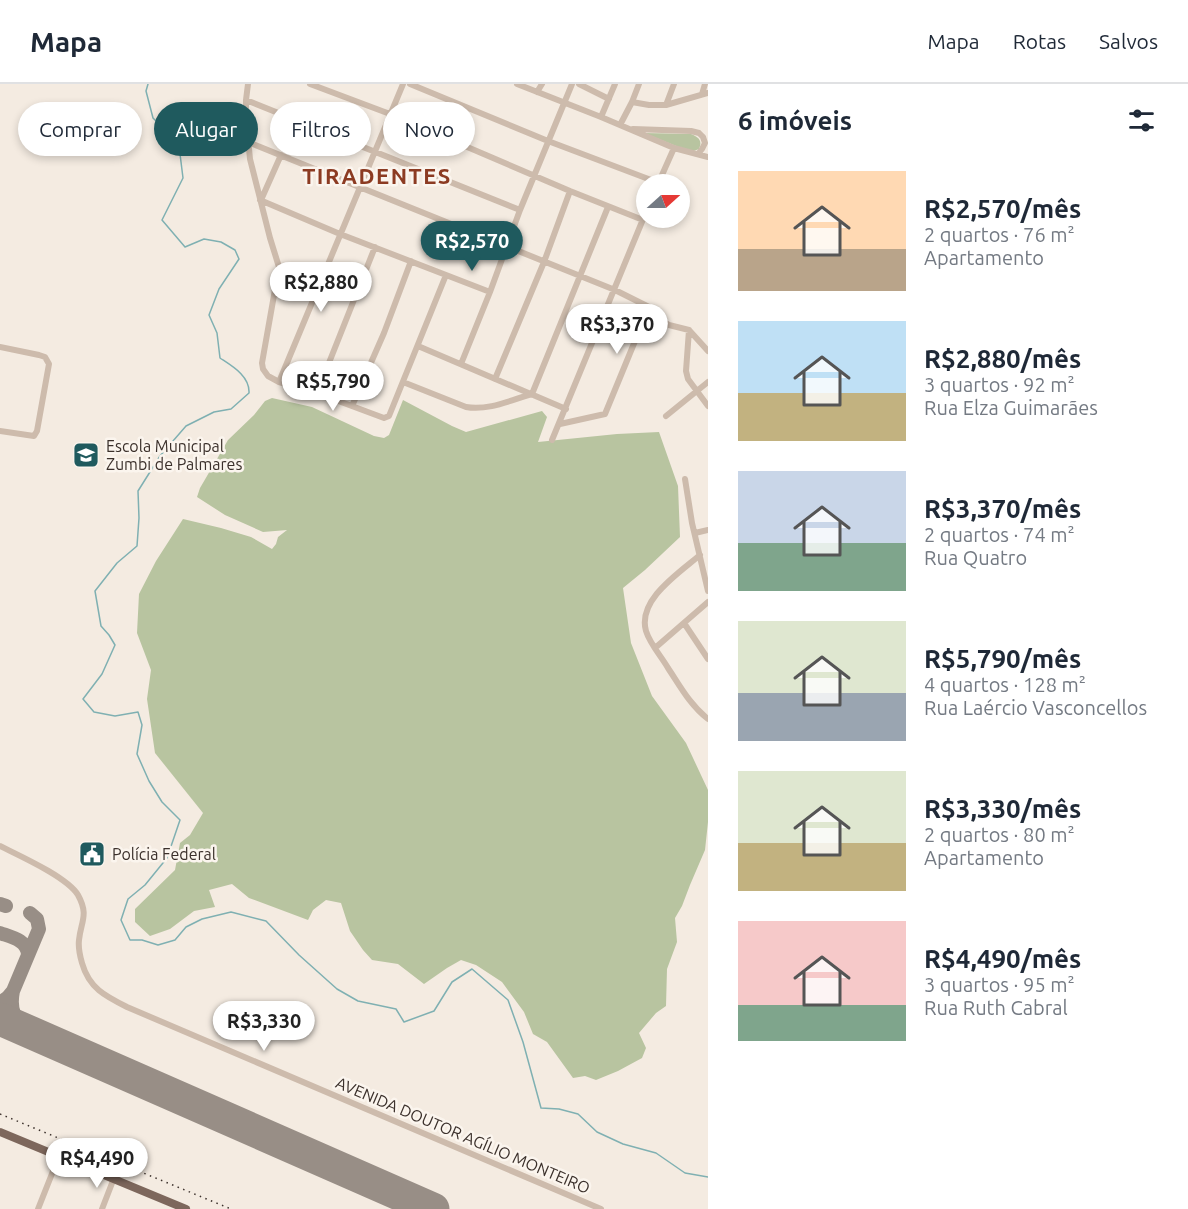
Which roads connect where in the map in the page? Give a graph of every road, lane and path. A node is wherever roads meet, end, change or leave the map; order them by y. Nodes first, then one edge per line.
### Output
1 (248, 84) edge
2 (310, 84) edge
3 (403, 84) edge
4 (410, 84) edge
5 (517, 84) edge
6 (542, 84) edge
7 (572, 84) edge
8 (579, 84) edge
9 (615, 84) edge
10 (639, 84) edge
11 (674, 84) edge
12 (705, 84) edge
13 (537, 92) junction
14 (705, 94) edge
15 (609, 99) junction
16 (246, 100) joint
17 (395, 102) edge
18 (632, 102) junction
19 (563, 103) junction
20 (666, 105) junction
21 (383, 111) edge
22 (601, 117) junction
23 (620, 125) junction
24 (631, 129) junction
25 (383, 132) edge
26 (705, 136) edge
27 (548, 141) junction
28 (674, 148) junction
29 (475, 150) edge
30 (375, 152) junction
31 (698, 153) junction
32 (250, 156) edge
33 (281, 156) edge
34 (284, 156) edge
35 (708, 157) edge
36 (662, 174) edge
37 (534, 175) junction
38 (636, 175) edge
39 (361, 187) junction
40 (570, 191) junction
41 (260, 200) junction
42 (608, 207) junction
43 (520, 210) junction
44 (636, 217) edge
45 (640, 228) edge
46 (340, 234) junction
47 (507, 246) junction
48 (375, 247) junction
49 (411, 261) junction
50 (544, 261) junction
51 (446, 275) junction
52 (579, 275) junction
53 (615, 290) junction
54 (490, 292) junction
55 (649, 307) junction
56 (689, 330) junction
57 (418, 346) junction
58 (0, 347) edge
59 (708, 351) edge
60 (461, 364) junction
61 (495, 379) junction
62 (279, 382) junction
63 (403, 382) junction
64 (708, 382) edge
65 (697, 391) junction
66 (317, 393) junction
67 (532, 393) junction
68 (352, 406) junction
69 (708, 406) edge
70 (566, 409) junction
71 (666, 416) dead end
72 (560, 424) junction
73 (0, 431) edge
74 (552, 441) dead end
75 (686, 479) dead end
76 (708, 530) edge
77 (695, 533) junction
78 (700, 555) junction
79 (708, 591) edge
80 (708, 602) edge
81 (684, 623) junction
82 (655, 648) junction
83 (708, 659) edge
84 (708, 719) edge
85 (0, 846) edge
86 (1, 1134) edge
87 (58, 1156) junction
88 (114, 1178) junction
89 (166, 1205) edge
90 (38, 1209) edge
91 (102, 1209) edge
92 (186, 1209) edge
93 (601, 1209) edge

1 - 16 street
2 - 21 street
3 - 17 street
4 - 27 street
5 - 13 street
6 - 13 street
7 - 19 street
8 - 15 street
9 - 15 street
10 - 18 street
11 - 20 street
12 - 14 street
13 - 19 street
14 - 20 street
15 - 22 street
16 - 30 street
18 - 20 street
18 - 23 street
19 - 22 street
19 - 27 street
22 - 23 street
23 - 24 street
24 - 26 street
24 - 28 street
25 - 30 street
26 - 31 street
27 - 37 street
27 - 38 street
28 - 31 street
28 - 36 street
29 - 37 street
30 - 39 street
30 - 43 street
31 - 35 street
32 - 41 street
33 - 41 street
34 - 39 street
37 - 40 street
37 - 43 street
39 - 46 street
39 - 47 street
40 - 42 street
40 - 50 street
41 - 46 street
41 - 62 street
42 - 44 street
42 - 52 street
43 - 47 street
45 - 53 street
46 - 48 street
46 - 62 street
47 - 50 street
47 - 54 street
48 - 49 street
48 - 66 street
49 - 51 street
49 - 68 street
50 - 52 street
50 - 61 street
51 - 54 street
51 - 57 street
52 - 53 street
52 - 67 street
53 - 55 street
53 - 70 street
54 - 60 street
55 - 56 street
55 - 72 street
56 - 59 street
56 - 65 street
57 - 60 street
57 - 63 street
58 - 73 street
60 - 61 street
61 - 67 street
62 - 66 street
63 - 67 street
63 - 68 street
64 - 65 street
65 - 69 street
65 - 71 street
66 - 68 street
67 - 70 street
70 - 72 street
72 - 74 street
75 - 77 street
76 - 77 street
77 - 78 street
78 - 79 street
78 - 82 street
80 - 81 street
81 - 82 street
81 - 83 street
82 - 84 street
85 - 93 street, AVENIDA DOUTOR AGÍLIO MONTEIRO
86 - 87 main road
87 - 88 main road
87 - 90 street
88 - 89 main road
88 - 91 street
89 - 92 main road

